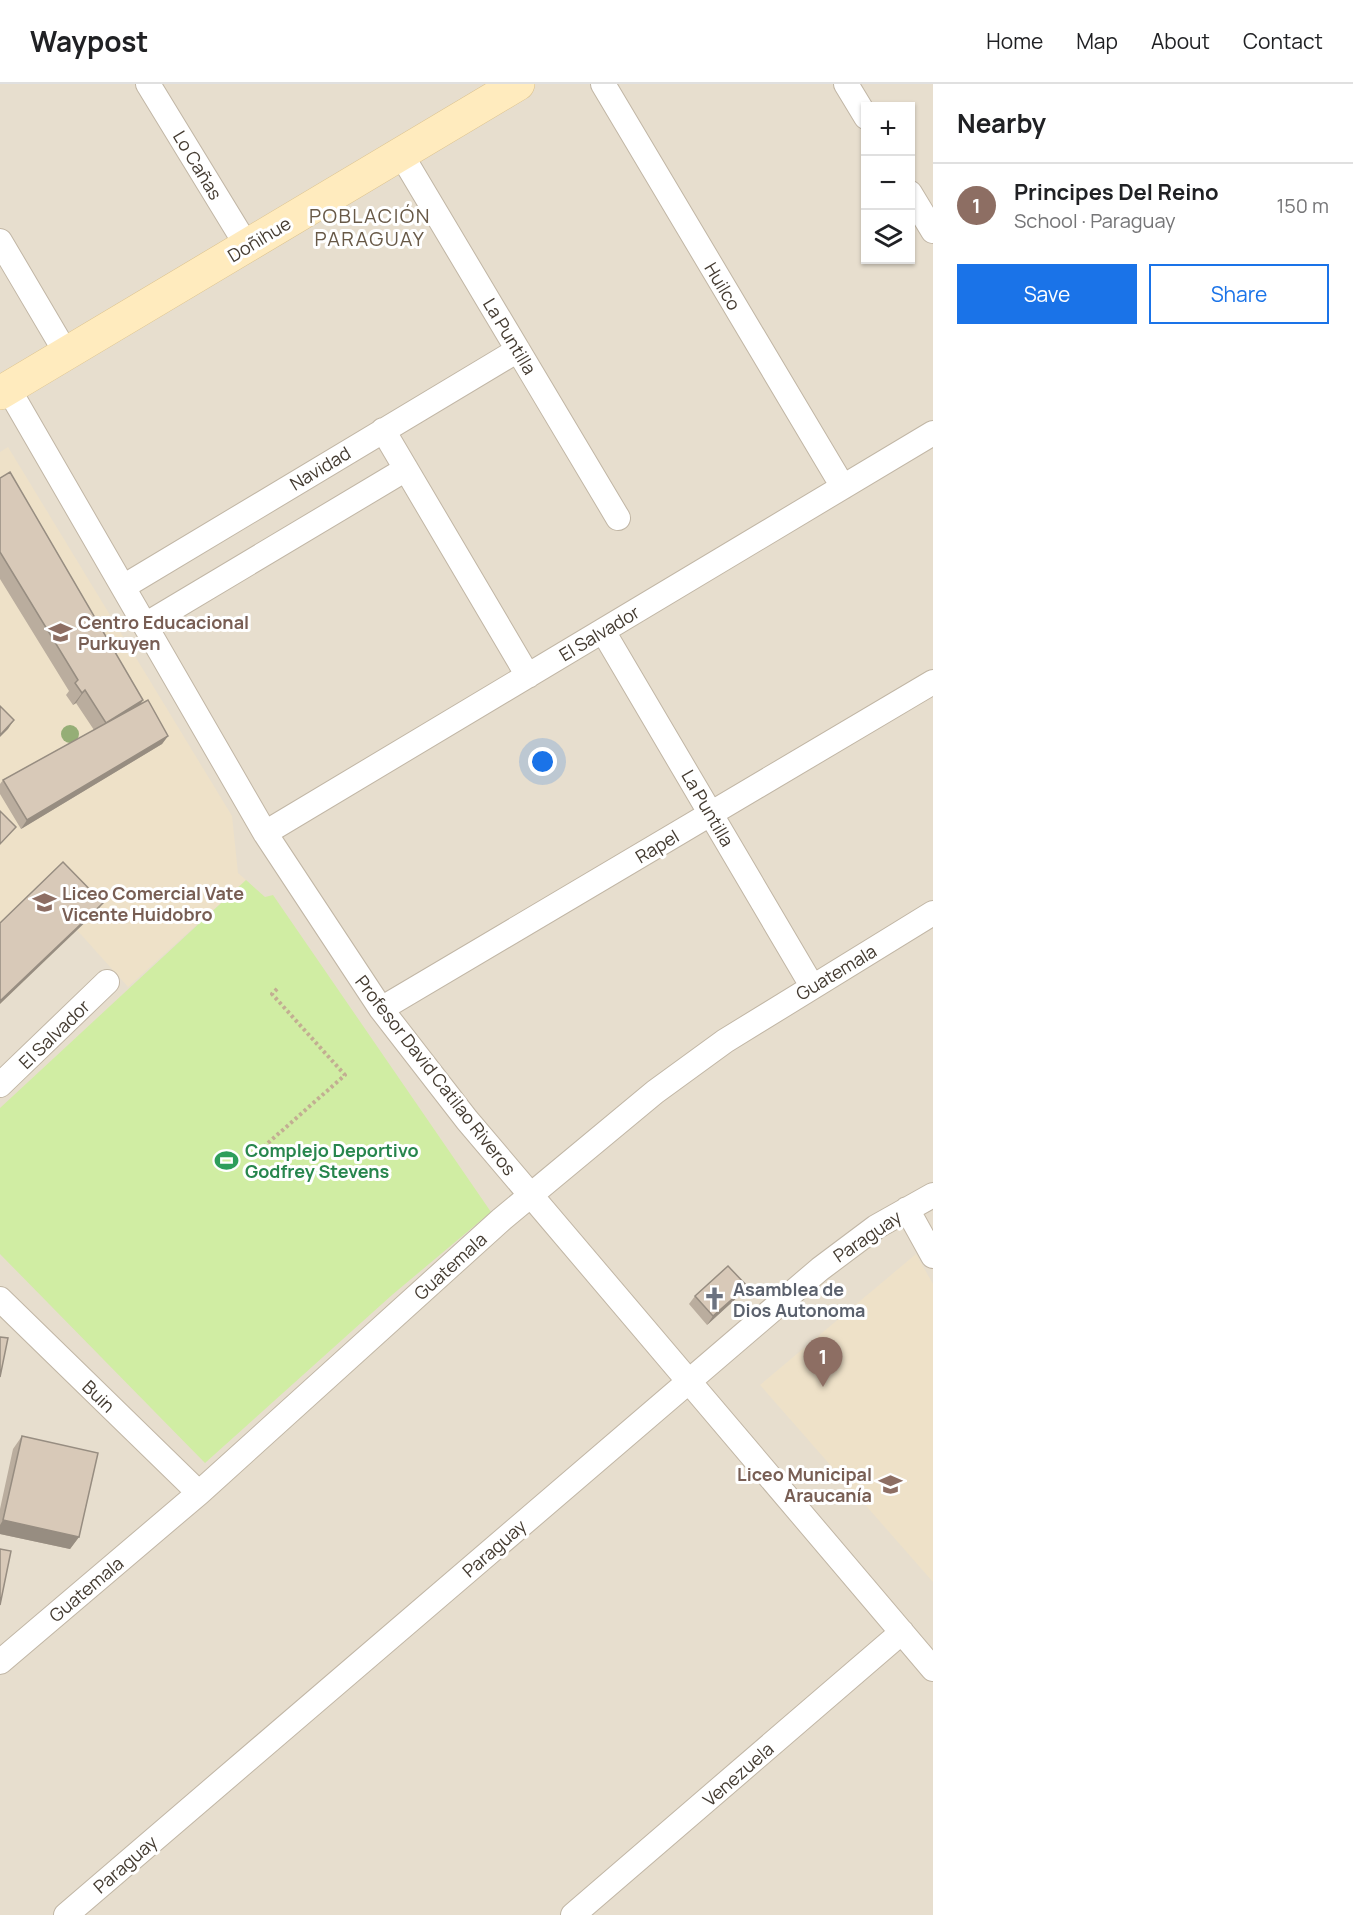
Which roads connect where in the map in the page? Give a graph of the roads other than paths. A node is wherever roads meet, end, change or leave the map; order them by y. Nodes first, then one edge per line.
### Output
1 (148, 84) edge
2 (518, 84) edge
3 (603, 84) edge
4 (846, 84) edge
5 (861, 109) edge
6 (401, 154) junction
7 (915, 201) edge
8 (933, 231) edge
9 (0, 240) edge
10 (247, 246) junction
11 (518, 350) junction
12 (66, 353) junction
13 (4, 391) edge
14 (383, 430) junction
15 (933, 433) edge
16 (406, 469) junction
17 (843, 487) junction
18 (618, 518) dead end
19 (123, 586) junction
20 (145, 625) junction
21 (603, 631) junction
22 (528, 676) junction
23 (933, 682) edge
24 (711, 814) junction
25 (265, 833) junction
26 (933, 913) edge
27 (107, 982) dead end
28 (812, 986) junction
29 (381, 1009) junction
30 (0, 1085) edge
31 (531, 1195) junction
32 (933, 1195) edge
33 (907, 1209) junction
34 (933, 1256) edge
35 (0, 1299) edge
36 (689, 1382) junction
37 (199, 1493) junction
38 (902, 1632) junction
39 (0, 1662) edge
40 (933, 1669) edge
41 (66, 1915) edge
42 (573, 1915) edge

1 - 10 street, Lo Cañas
2 - 6 street, Doñihue
3 - 17 street, Huilco
4 - 5 street
6 - 10 street, Doñihue
6 - 11 street, La Puntilla
7 - 8 street
9 - 12 street
10 - 12 street, Doñihue
11 - 14 street, Navidad
11 - 18 street, La Puntilla
12 - 13 street, Doñihue
13 - 19 street, Profesor David Catilao Riveros
14 - 16 street
14 - 19 street, Navidad
15 - 17 street, El Salvador
16 - 20 street
16 - 22 street
17 - 21 street, El Salvador
19 - 20 street, Profesor David Catilao Riveros
20 - 25 street, Profesor David Catilao Riveros
21 - 22 street, El Salvador
21 - 24 street, La Puntilla
22 - 25 street, El Salvador
23 - 24 street, Rapel
24 - 28 street, La Puntilla
24 - 29 street, Rapel
25 - 29 street, Profesor David Catilao Riveros
26 - 28 street, Guatemala
27 - 30 street, El Salvador
28 - 31 street, Guatemala
29 - 31 street, Profesor David Catilao Riveros
31 - 36 street, Profesor David Catilao Riveros
31 - 37 street, Guatemala
32 - 33 street, Paraguay
33 - 34 street
33 - 36 street, Paraguay
35 - 37 street, Buin
36 - 38 street, Profesor David Catilao Riveros
36 - 41 street, Paraguay
37 - 39 street, Guatemala
38 - 40 street, Profesor David Catilao Riveros
38 - 42 street, Venezuela

